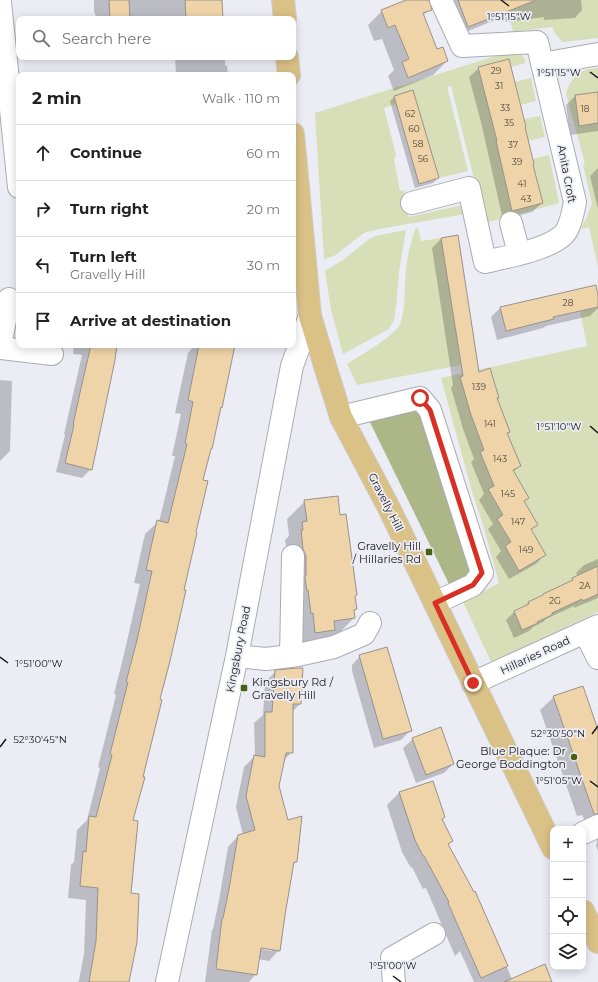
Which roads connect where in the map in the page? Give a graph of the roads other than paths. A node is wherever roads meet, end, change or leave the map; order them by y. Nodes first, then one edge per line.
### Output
1 (283, 0) edge
2 (441, 0) edge
3 (0, 2) edge
4 (284, 16) edge
5 (598, 54) edge
6 (12, 56) edge
7 (287, 60) edge
8 (542, 64) junction
9 (289, 72) edge
10 (16, 131) edge
11 (296, 166) edge
12 (412, 203) dead end
13 (511, 223) dead end
14 (519, 253) junction
15 (9, 299) edge
16 (310, 316) junction
17 (0, 348) edge
18 (52, 354) dead end
19 (341, 417) junction
20 (293, 556) dead end
21 (435, 603) junction
22 (370, 623) dead end
23 (591, 629) edge
24 (237, 656) junction
25 (291, 656) junction
26 (598, 658) edge
27 (473, 683) junction
28 (598, 826) edge
29 (586, 832) edge
30 (550, 842) edge
31 (586, 917) edge
32 (434, 934) dead end
33 (598, 942) edge
34 (167, 982) edge
35 (394, 982) edge

1 - 4 main road
2 - 8 street, Anita Croft
3 - 6 street
5 - 8 street
6 - 10 street
7 - 9 main road
8 - 14 street, Anita Croft
11 - 16 main road, Gravelly Hill
12 - 14 street, Anita Croft
13 - 14 street
15 - 17 street
16 - 19 main road, Gravelly Hill
16 - 24 street, Kingsbury Road
17 - 18 street
19 - 21 main road, Gravelly Hill
19 - 21 street
20 - 25 street
21 - 27 main road, Gravelly Hill
22 - 25 street
23 - 26 street
23 - 27 street, Hillaries Road
24 - 25 street
24 - 34 street, Kingsbury Road
27 - 30 main road, Gravelly Hill
28 - 29 street
31 - 33 main road
32 - 35 street

